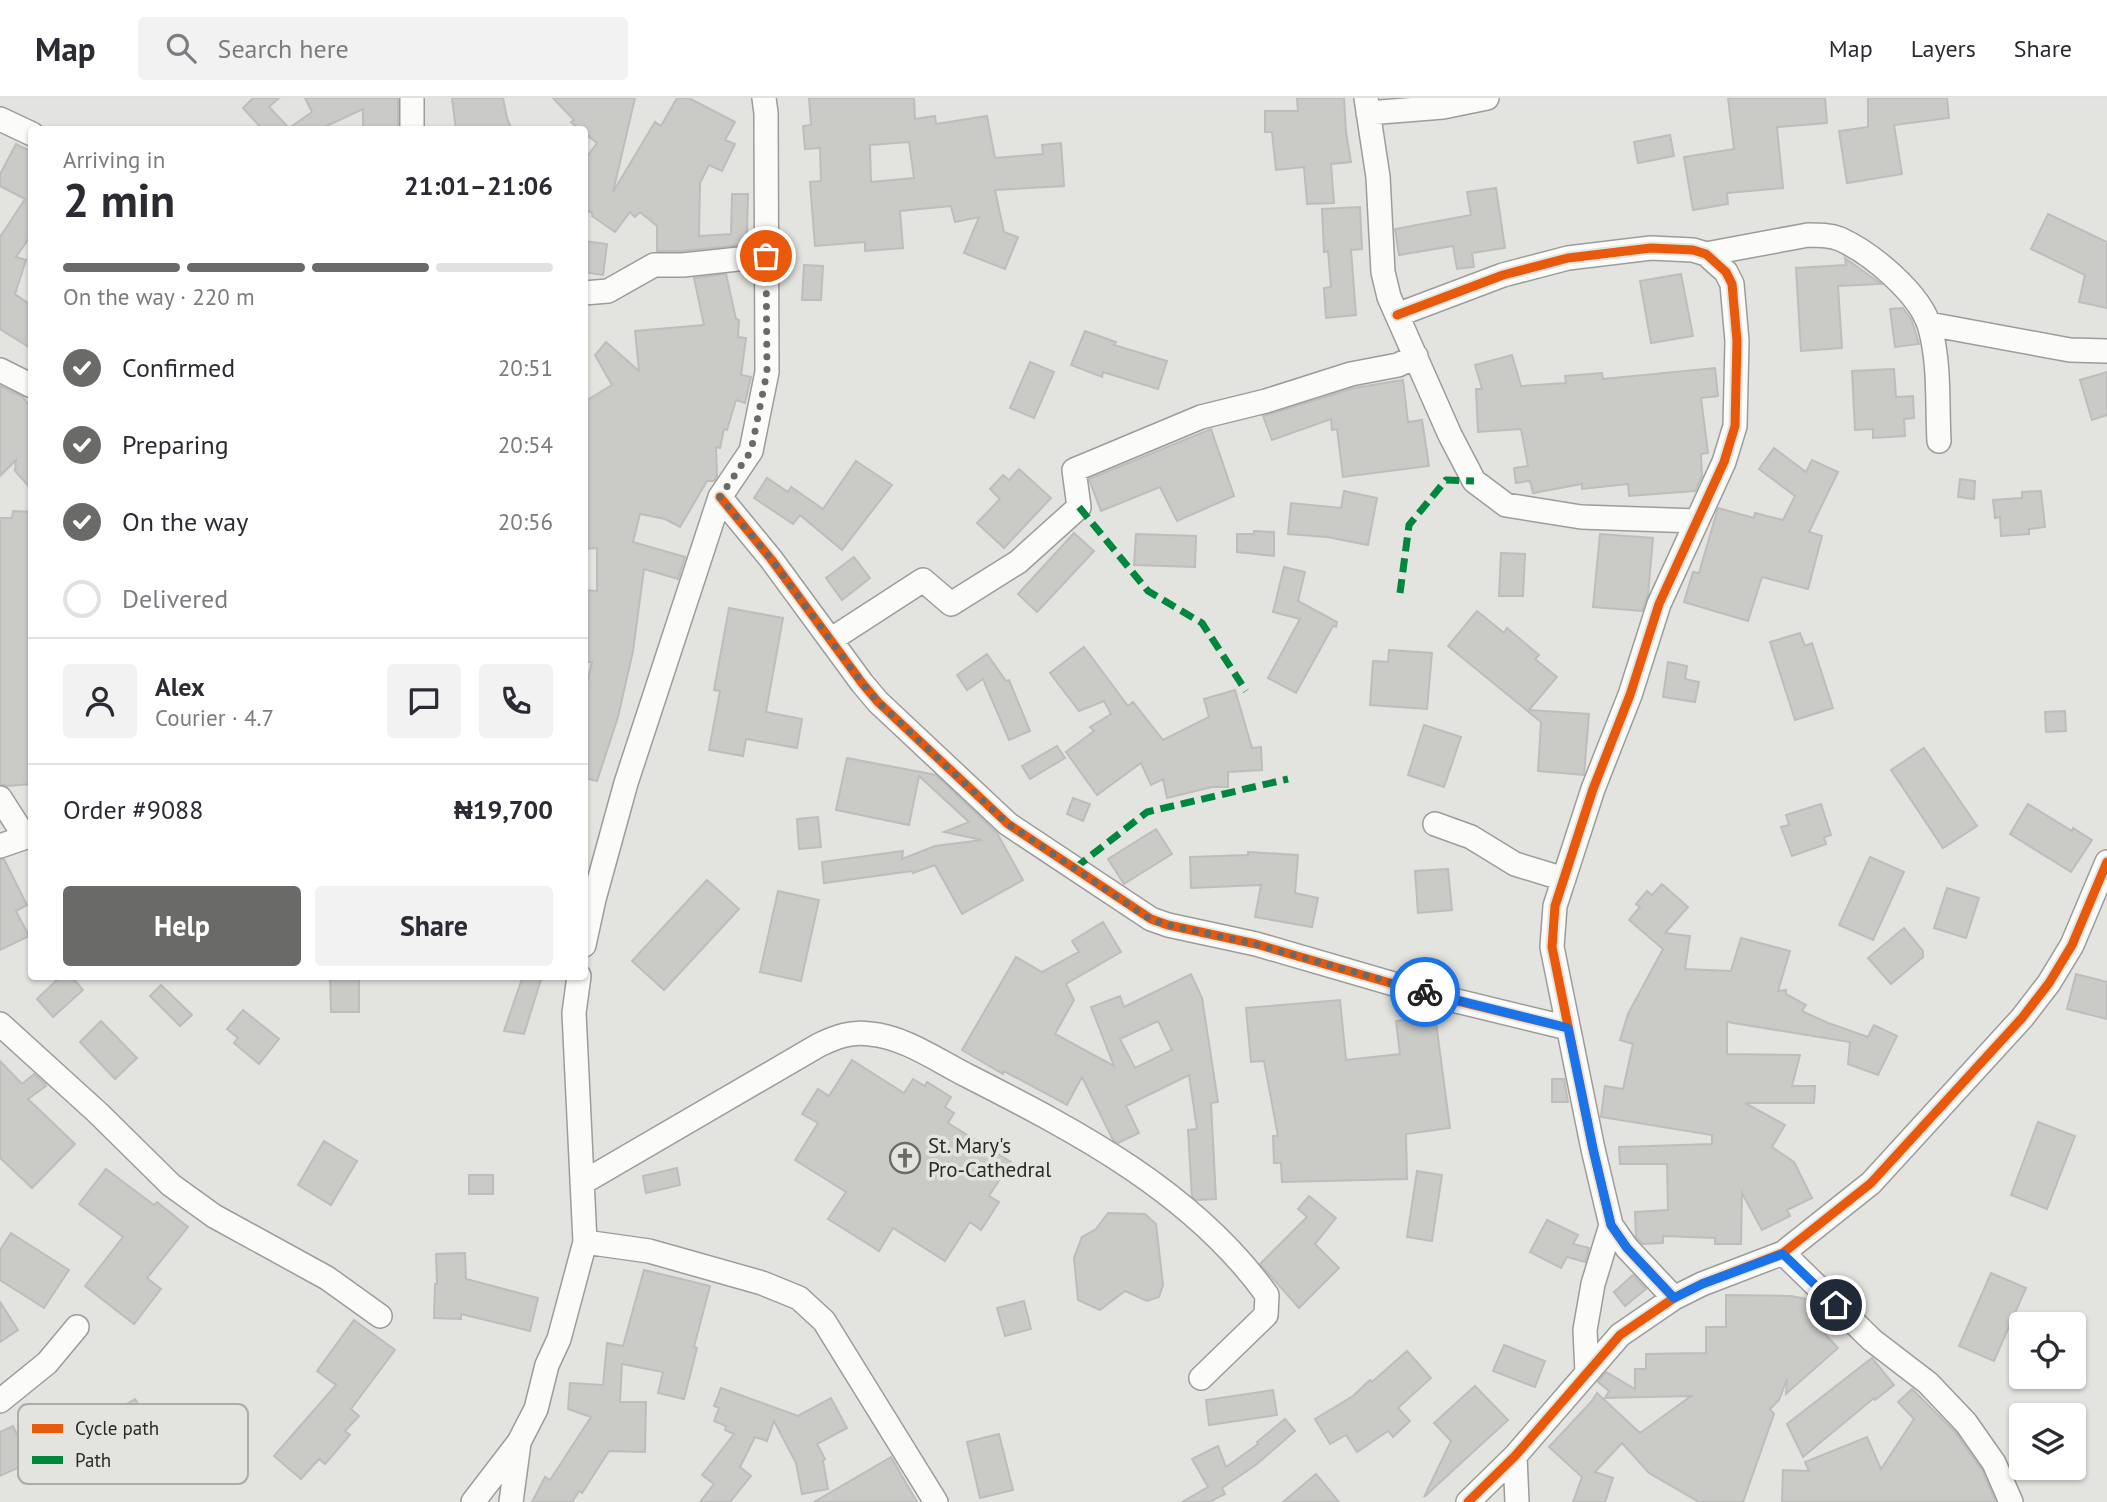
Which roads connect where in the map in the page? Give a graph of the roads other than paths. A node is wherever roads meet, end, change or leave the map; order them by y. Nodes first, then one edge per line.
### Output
1 (412, 98) edge
2 (764, 98) edge
3 (1487, 98) edge
4 (1367, 106) edge
5 (0, 119) edge
6 (412, 126) edge
7 (28, 132) edge
8 (1706, 254) junction
9 (766, 256) junction
10 (588, 293) edge
11 (1397, 315) junction
12 (1929, 324) junction
13 (2107, 351) edge
14 (1416, 356) junction
15 (0, 370) edge
16 (28, 384) edge
17 (1939, 441) dead end
18 (720, 497) junction
19 (1697, 521) junction
20 (832, 639) junction
21 (0, 798) edge
22 (1436, 824) dead end
23 (28, 836) edge
24 (0, 846) edge
25 (2107, 862) edge
26 (1564, 879) junction
27 (589, 896) edge
28 (578, 980) edge
29 (0, 1024) edge
30 (1568, 1028) junction
31 (582, 1183) junction
32 (1611, 1225) junction
33 (584, 1242) junction
34 (1783, 1254) junction
35 (1674, 1298) junction
36 (380, 1316) dead end
37 (77, 1327) dead end
38 (1587, 1373) junction
39 (1201, 1378) dead end
40 (0, 1401) edge
41 (519, 1441) junction
42 (1514, 1456) junction
43 (473, 1502) edge
44 (510, 1502) edge
45 (936, 1502) edge
46 (1468, 1502) edge
47 (1517, 1502) edge
48 (2011, 1502) edge

1 - 6 street
2 - 9 street
3 - 4 street
4 - 11 street
5 - 7 street
8 - 11 street
8 - 12 street
8 - 19 street
9 - 10 street
9 - 18 street
11 - 14 street
12 - 13 street
12 - 17 street
14 - 19 street
14 - 20 street
15 - 16 street
18 - 20 street
18 - 27 street
19 - 26 street
20 - 30 street
21 - 23 street
22 - 26 street
23 - 24 street
25 - 34 street
26 - 30 street
28 - 31 street
29 - 36 street
30 - 32 street
31 - 33 street
31 - 39 street
32 - 35 street
32 - 38 street
33 - 41 street
33 - 45 street
34 - 35 street
34 - 48 street
35 - 38 street
37 - 40 street
38 - 42 street
41 - 43 street
41 - 44 street
42 - 46 street
42 - 47 street

